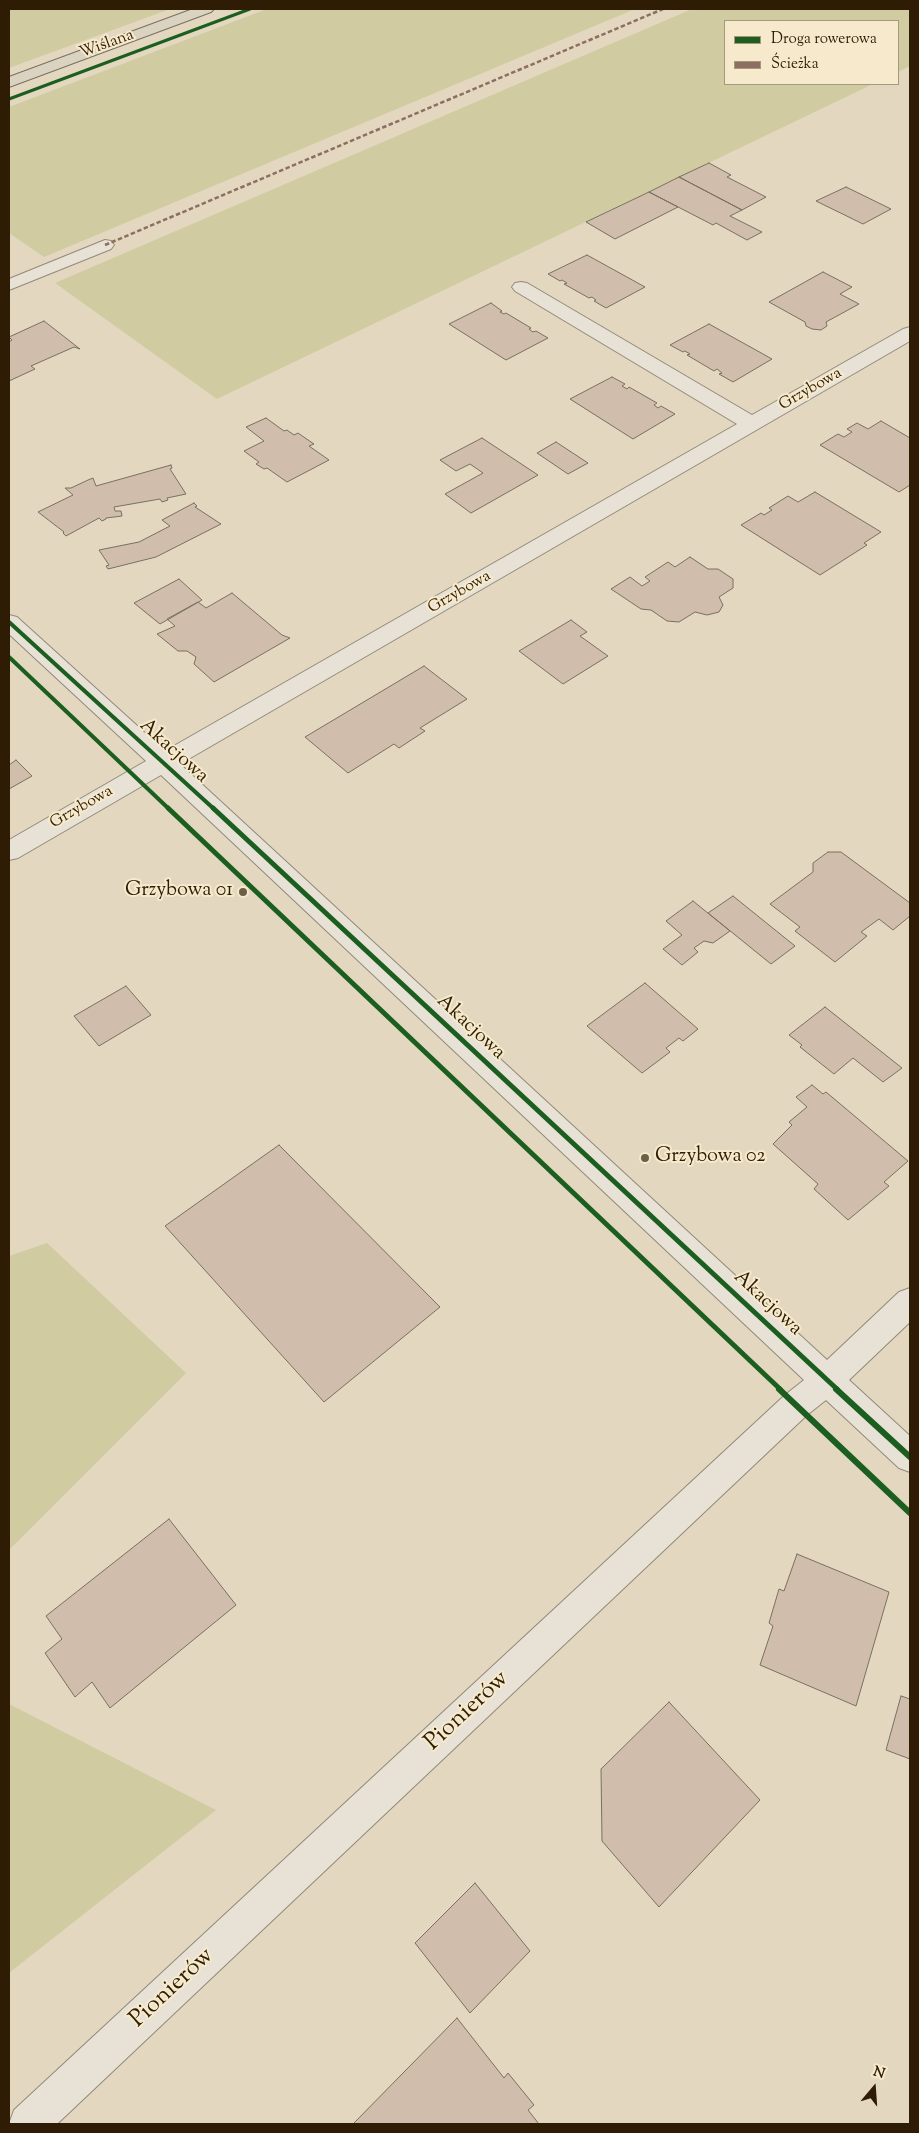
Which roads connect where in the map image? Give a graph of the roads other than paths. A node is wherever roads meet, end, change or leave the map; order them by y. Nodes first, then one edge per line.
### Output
1 (206, 9) edge
2 (9, 82) edge
3 (105, 244) dead end
4 (9, 284) edge
5 (521, 287) dead end
6 (910, 333) edge
7 (752, 424) junction
8 (9, 622) edge
9 (164, 764) junction
10 (9, 851) edge
11 (910, 1302) edge
12 (828, 1380) junction
13 (910, 1457) edge
14 (28, 2124) edge

1 - 2 main road, Wiślana
3 - 4 street
5 - 7 street
6 - 7 street, Grzybowa
7 - 9 street, Grzybowa
8 - 9 street, Akacjowa
9 - 10 street, Grzybowa
9 - 12 street, Akacjowa
11 - 12 street, Pionierów
12 - 13 street, Akacjowa
12 - 14 street, Pionierów

